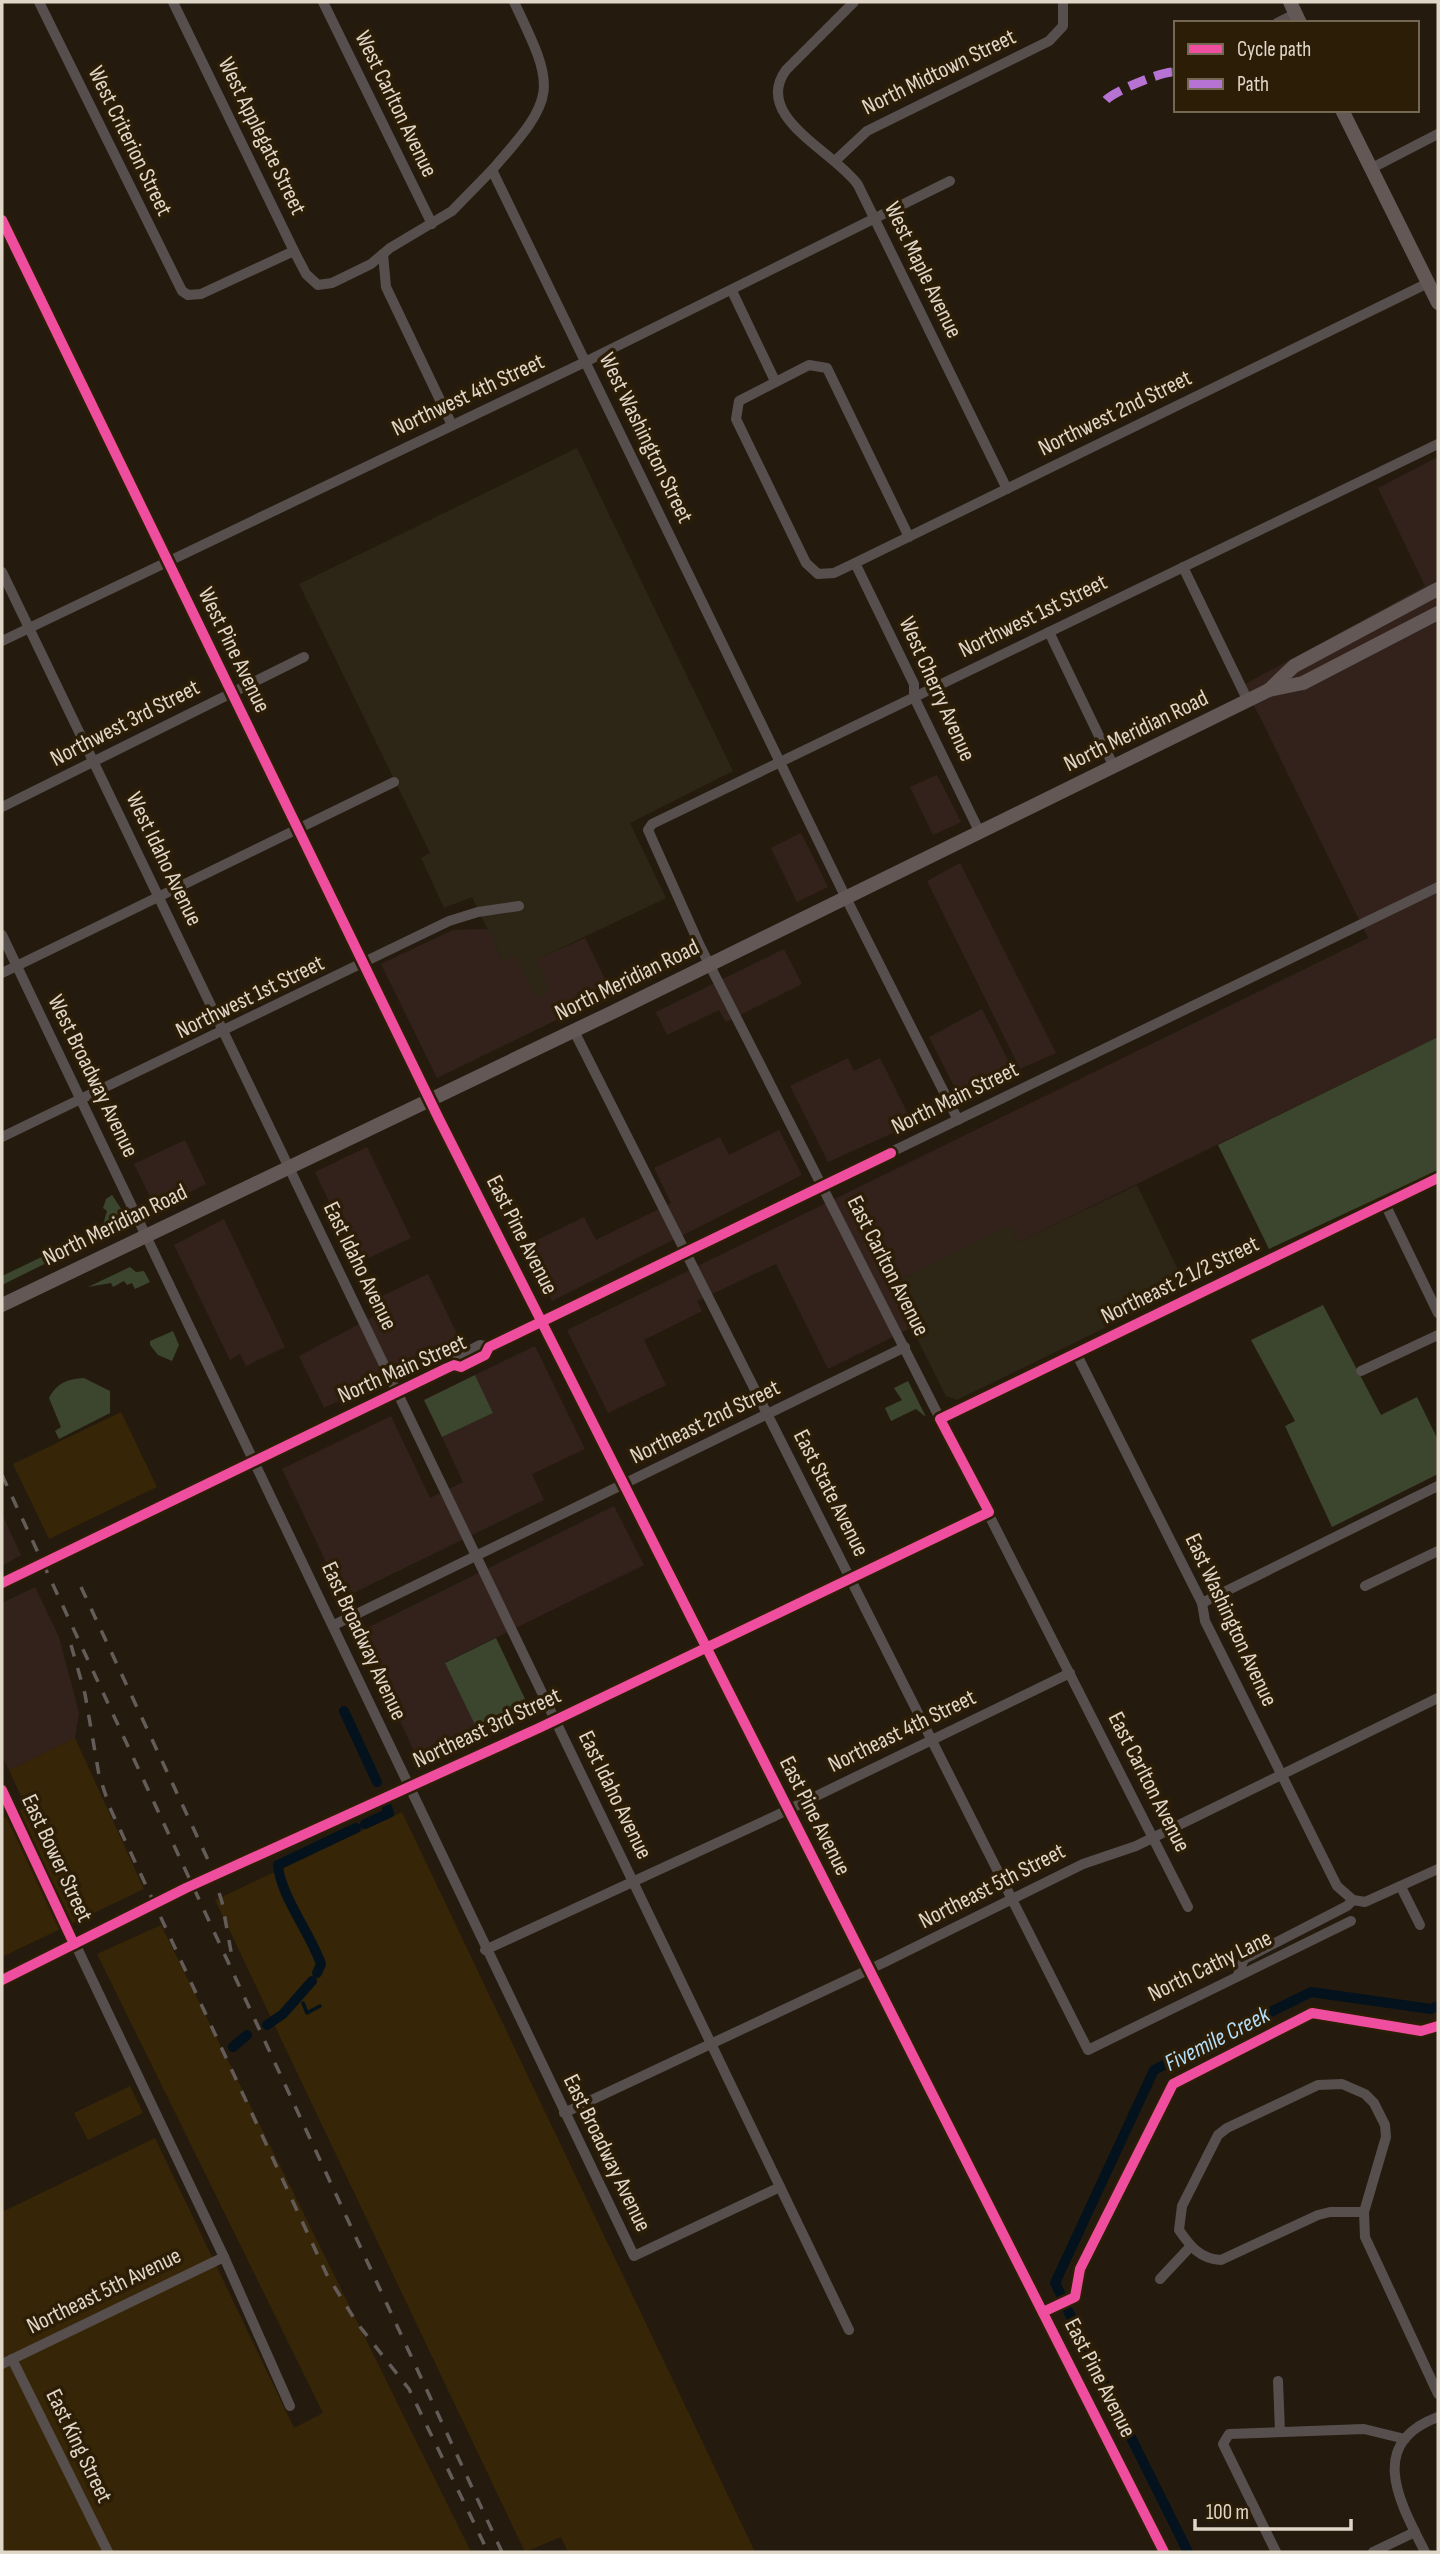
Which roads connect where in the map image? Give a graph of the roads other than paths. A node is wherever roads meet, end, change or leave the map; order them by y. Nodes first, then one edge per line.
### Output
1 (39, 2) edge
2 (173, 2) edge
3 (323, 2) edge
4 (514, 2) edge
5 (855, 2) edge
6 (1063, 2) edge
7 (1343, 112) edge
8 (1438, 134) edge
9 (836, 160) junction
10 (1370, 169) junction
11 (492, 170) junction
12 (950, 181) dead end
13 (875, 218) junction
14 (2, 220) edge
15 (432, 224) junction
16 (294, 251) junction
17 (383, 254) junction
18 (1428, 283) junction
19 (732, 291) junction
20 (1438, 303) edge
21 (585, 362) junction
22 (775, 381) junction
23 (452, 425) junction
24 (1438, 444) edge
25 (1007, 489) junction
26 (909, 537) junction
27 (167, 561) junction
28 (855, 563) junction
29 (1183, 567) junction
30 (2, 572) edge
31 (1438, 589) edge
32 (1438, 613) edge
33 (29, 628) junction
34 (1049, 632) junction
35 (2, 641) edge
36 (304, 657) dead end
37 (1269, 690) junction
38 (231, 693) junction
39 (914, 697) junction
40 (1248, 701) junction
41 (94, 762) junction
42 (780, 762) junction
43 (1114, 767) junction
44 (394, 782) dead end
45 (2, 807) edge
46 (298, 830) junction
47 (980, 833) junction
48 (1438, 887) edge
49 (160, 897) junction
50 (846, 898) junction
51 (519, 906) dead end
52 (2, 935) edge
53 (712, 964) junction
54 (363, 965) junction
55 (17, 966) junction
56 (2, 973) edge
57 (573, 1031) junction
58 (223, 1033) junction
59 (82, 1099) junction
60 (429, 1099) junction
61 (958, 1120) junction
62 (2, 1138) edge
63 (289, 1165) junction
64 (1438, 1178) edge
65 (824, 1185) junction
66 (1385, 1204) junction
67 (147, 1235) junction
68 (685, 1252) junction
69 (2, 1305) edge
70 (1438, 1314) edge
71 (542, 1322) junction
72 (1438, 1335) edge
73 (905, 1347) junction
74 (1076, 1353) junction
75 (1361, 1371) dead end
76 (397, 1392) junction
77 (767, 1415) junction
78 (940, 1419) junction
79 (255, 1461) junction
80 (624, 1484) junction
81 (1438, 1486) edge
82 (989, 1512) junction
83 (1438, 1551) edge
84 (476, 1556) junction
85 (850, 1579) junction
86 (2, 1583) edge
87 (1366, 1586) dead end
88 (1202, 1603) junction
89 (334, 1625) junction
90 (707, 1649) junction
91 (1070, 1673) junction
92 (1438, 1698) edge
93 (555, 1720) junction
94 (932, 1740) junction
95 (1281, 1775) junction
96 (410, 1788) junction
97 (2, 1790) edge
98 (788, 1810) junction
99 (1153, 1837) junction
100 (1438, 1869) edge
101 (633, 1882) junction
102 (1401, 1887) junction
103 (1013, 1900) junction
104 (1353, 1900) junction
105 (1188, 1907) dead end
106 (1352, 1921) dead end
107 (1420, 1925) dead end
108 (74, 1944) junction
109 (485, 1950) junction
110 (869, 1970) junction
111 (1238, 1975) junction
112 (2, 1980) edge
113 (711, 2044) junction
114 (1087, 2050) joint
115 (564, 2113) junction
116 (780, 2187) junction
117 (1364, 2212) junction
118 (1190, 2247) junction
119 (224, 2257) junction
120 (1160, 2279) dead end
121 (849, 2330) dead end
122 (7, 2361) edge
123 (1278, 2381) dead end
124 (1438, 2394) edge
125 (290, 2406) dead end
126 (1438, 2417) edge
127 (1280, 2432) junction
128 (1405, 2440) junction
129 (1415, 2532) junction
130 (108, 2552) edge
131 (1164, 2552) edge
132 (1276, 2552) edge
133 (1373, 2552) edge
134 (1425, 2552) edge

1 - 16 street, West Criterion Street
2 - 16 street, West Applegate Street
3 - 15 street, West Carlton Avenue
4 - 11 street
5 - 9 street, West Maple Avenue
6 - 9 street, North Midtown Street
7 - 10 main road
8 - 10 street
9 - 13 street, West Maple Avenue
10 - 18 main road
11 - 15 street
11 - 21 street, West Washington Street
12 - 13 street, Northwest 4th Street
13 - 19 street, Northwest 4th Street
13 - 25 street, West Maple Avenue
14 - 27 street, West Pine Avenue
15 - 17 street
16 - 17 street, West Applegate Street
17 - 23 street
18 - 20 main road
18 - 25 street, Northwest 2nd Street
19 - 21 street, Northwest 4th Street
19 - 22 street
21 - 23 street, Northwest 4th Street
21 - 42 street, West Washington Street
22 - 26 street
22 - 28 street, Northwest 2nd Street
23 - 27 street, Northwest 4th Street
24 - 29 street, Northwest 1st Street
25 - 26 street, Northwest 2nd Street
26 - 28 street, Northwest 2nd Street
27 - 33 street, Northwest 4th Street
27 - 38 street, West Pine Avenue
28 - 39 street, West Cherry Avenue
29 - 34 street, Northwest 1st Street
29 - 40 street
30 - 33 street, West Idaho Avenue
31 - 37 main road, North Meridian Road
32 - 37 main road, North Meridian Road
33 - 35 street, Northwest 4th Street
33 - 41 street, West Idaho Avenue
34 - 39 street, Northwest 1st Street
34 - 43 street
36 - 38 street, Northwest 3rd Street
37 - 40 main road, North Meridian Road
38 - 41 street, Northwest 3rd Street
38 - 46 street, West Pine Avenue
39 - 42 street, Northwest 1st Street
39 - 47 street, West Cherry Avenue
40 - 43 main road, North Meridian Road
41 - 45 street, Northwest 3rd Street
41 - 49 street, West Idaho Avenue
42 - 50 street, West Washington Street
42 - 53 street, Northwest 1st Street
43 - 47 main road, North Meridian Road
44 - 46 street
46 - 49 street
46 - 54 street, West Pine Avenue
47 - 50 main road, North Meridian Road
48 - 61 street, North Main Street
49 - 55 street
49 - 58 street, West Idaho Avenue
50 - 53 main road, North Meridian Road
50 - 61 street
51 - 54 street, Northwest 1st Street
52 - 55 street, West Broadway Avenue
53 - 57 main road, North Meridian Road
53 - 65 street, East Carlton Avenue
54 - 58 street, Northwest 1st Street
54 - 60 street, West Pine Avenue
55 - 56 street
55 - 59 street, West Broadway Avenue
57 - 60 main road, North Meridian Road
57 - 68 street, East State Avenue
58 - 59 street, Northwest 1st Street
58 - 63 street, West Idaho Avenue
59 - 62 street, Northwest 1st Street
59 - 67 street, West Broadway Avenue
60 - 63 main road, North Meridian Road
60 - 71 street, East Pine Avenue
61 - 65 street, North Main Street
63 - 67 main road, North Meridian Road
63 - 76 street, East Idaho Avenue
64 - 66 street, Northeast 2 1/2 Street
65 - 68 street, North Main Street
65 - 73 street, East Carlton Avenue
66 - 70 street
66 - 74 street, Northeast 2 1/2 Street
67 - 69 main road, North Meridian Road
67 - 79 street, East Broadway Avenue
68 - 71 street, North Main Street
68 - 77 street, East State Avenue
71 - 76 street, North Main Street
71 - 80 street, East Pine Avenue
72 - 75 street
73 - 77 street, Northeast 2nd Street
73 - 78 street, East Carlton Avenue
74 - 78 street, Northeast 2 1/2 Street
74 - 88 street, East Washington Avenue
76 - 79 street, North Main Street
76 - 84 street, East Idaho Avenue
77 - 80 street, Northeast 2nd Street
77 - 85 street, East State Avenue
78 - 82 street, East Carlton Avenue
79 - 86 street, North Main Street
79 - 89 street, East Broadway Avenue
80 - 84 street, Northeast 2nd Street
80 - 90 street, East Pine Avenue
81 - 88 street
82 - 85 street, Northeast 3rd Street
82 - 91 street, East Carlton Avenue
83 - 87 street
84 - 89 street, Northeast 2nd Street
84 - 93 street, East Idaho Avenue
85 - 90 street, Northeast 3rd Street
85 - 94 street, East State Avenue
88 - 95 street, East Washington Avenue
89 - 96 street, East Broadway Avenue
90 - 93 street, Northeast 3rd Street
90 - 98 street, East Pine Avenue
91 - 94 street, Northeast 4th Street
91 - 99 street, East Carlton Avenue
92 - 95 street, Northeast 5th Street
93 - 96 street, Northeast 3rd Street
93 - 101 street, East Idaho Avenue
94 - 98 street, Northeast 4th Street
94 - 103 street, East State Avenue
95 - 99 street, Northeast 5th Street
95 - 104 street, East Washington Avenue
96 - 108 street, Northeast 3rd Street
96 - 109 street, East Broadway Avenue
97 - 108 street, East Bower Street
98 - 101 street, Northeast 4th Street
98 - 110 street, East Pine Avenue
99 - 103 street, Northeast 5th Street
99 - 105 street, East Carlton Avenue
100 - 102 street
101 - 109 street, Northeast 4th Street
101 - 113 street, East Idaho Avenue
102 - 104 street
102 - 107 street
103 - 110 street, Northeast 5th Street
103 - 114 street, East State Avenue
104 - 111 street
106 - 111 street, North Cathy Lane
108 - 112 street, Northeast 3rd Street
108 - 119 street, East Bower Street
109 - 115 street, East Broadway Avenue
110 - 113 street, Northeast 5th Street
110 - 131 street, East Pine Avenue
111 - 114 street, North Cathy Lane
113 - 115 street, Northeast 5th Street
113 - 116 street, East Idaho Avenue
115 - 116 street, East Broadway Avenue
116 - 121 street, East Idaho Avenue
117 - 118 street
117 - 118 street
117 - 124 street
118 - 120 street
119 - 122 street, Northeast 5th Avenue
119 - 125 street, East Bower Street
122 - 130 street, East King Street
123 - 127 street
126 - 128 street
127 - 128 street
127 - 132 street
128 - 129 street
129 - 133 street
129 - 134 street

